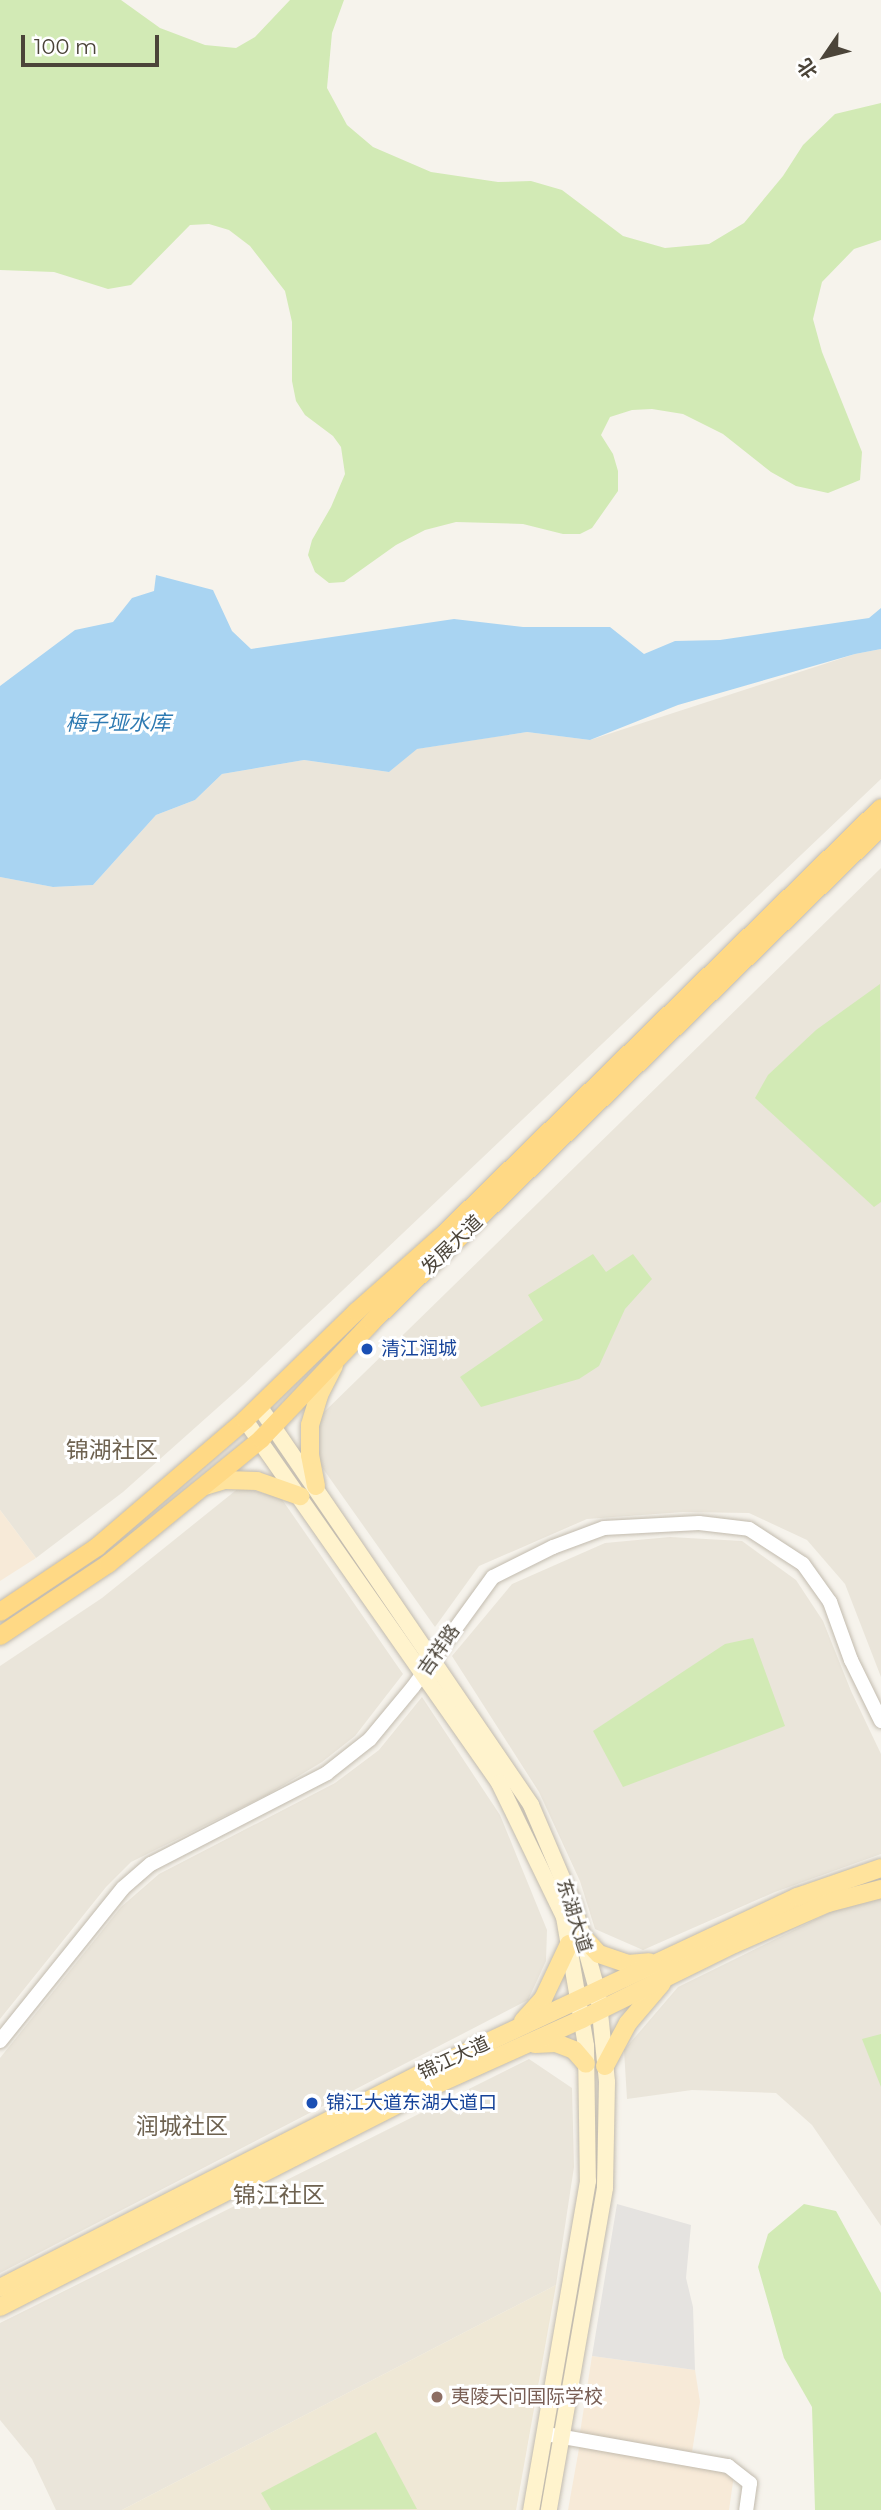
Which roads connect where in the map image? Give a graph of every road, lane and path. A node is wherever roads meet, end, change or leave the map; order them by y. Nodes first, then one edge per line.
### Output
1 (881, 808) edge
2 (881, 827) edge
3 (337, 1359) junction
4 (259, 1406) junction
5 (245, 1420) junction
6 (274, 1425) junction
7 (261, 1439) junction
8 (205, 1486) junction
9 (316, 1486) junction
10 (300, 1496) junction
11 (0, 1612) edge
12 (0, 1636) edge
13 (434, 1658) junction
14 (423, 1674) junction
15 (881, 1721) edge
16 (881, 1868) edge
17 (881, 1889) edge
18 (576, 1940) junction
19 (666, 1969) junction
20 (578, 2000) junction
21 (598, 2001) junction
22 (582, 2019) junction
23 (519, 2037) junction
24 (0, 2041) edge
25 (586, 2064) junction
26 (605, 2066) junction
27 (0, 2288) edge
28 (0, 2307) edge
29 (544, 2433) junction
30 (562, 2436) junction
31 (531, 2510) edge
32 (549, 2510) edge
33 (746, 2510) edge

1 - 4 highway, 发展大道
2 - 3 highway, 发展大道
3 - 6 highway, 发展大道
3 - 9 main road
4 - 5 highway, 发展大道
4 - 6 main road, 东湖大道
5 - 7 main road, 东湖大道
5 - 11 highway, 发展大道
6 - 7 highway, 发展大道
6 - 9 main road, 东湖大道
7 - 8 highway, 发展大道
7 - 10 main road, 东湖大道
8 - 10 main road
8 - 12 highway, 发展大道
9 - 13 main road, 东湖大道
10 - 14 main road, 东湖大道
13 - 14 street, 吉祥路
13 - 15 street, 吉祥路
13 - 18 main road, 东湖大道
14 - 18 main road, 东湖大道
14 - 24 street, 吉祥路
16 - 19 main road, 锦江大道
17 - 19 main road, 锦江大道
18 - 19 main road
18 - 20 main road, 东湖大道
18 - 21 main road, 东湖大道
18 - 23 main road
19 - 21 main road, 锦江大道
19 - 26 main road
20 - 21 main road, 锦江大道
20 - 22 main road, 东湖大道
20 - 23 main road, 锦江大道
21 - 22 main road, 锦江大道
21 - 26 main road, 东湖大道
22 - 23 main road, 锦江大道
22 - 25 main road, 东湖大道
23 - 25 main road
23 - 27 main road, 锦江大道
23 - 28 main road, 锦江大道
25 - 29 main road, 东湖大道
26 - 30 main road, 东湖大道
29 - 30 street
29 - 31 main road, 东湖大道
30 - 32 main road, 东湖大道
30 - 33 street

